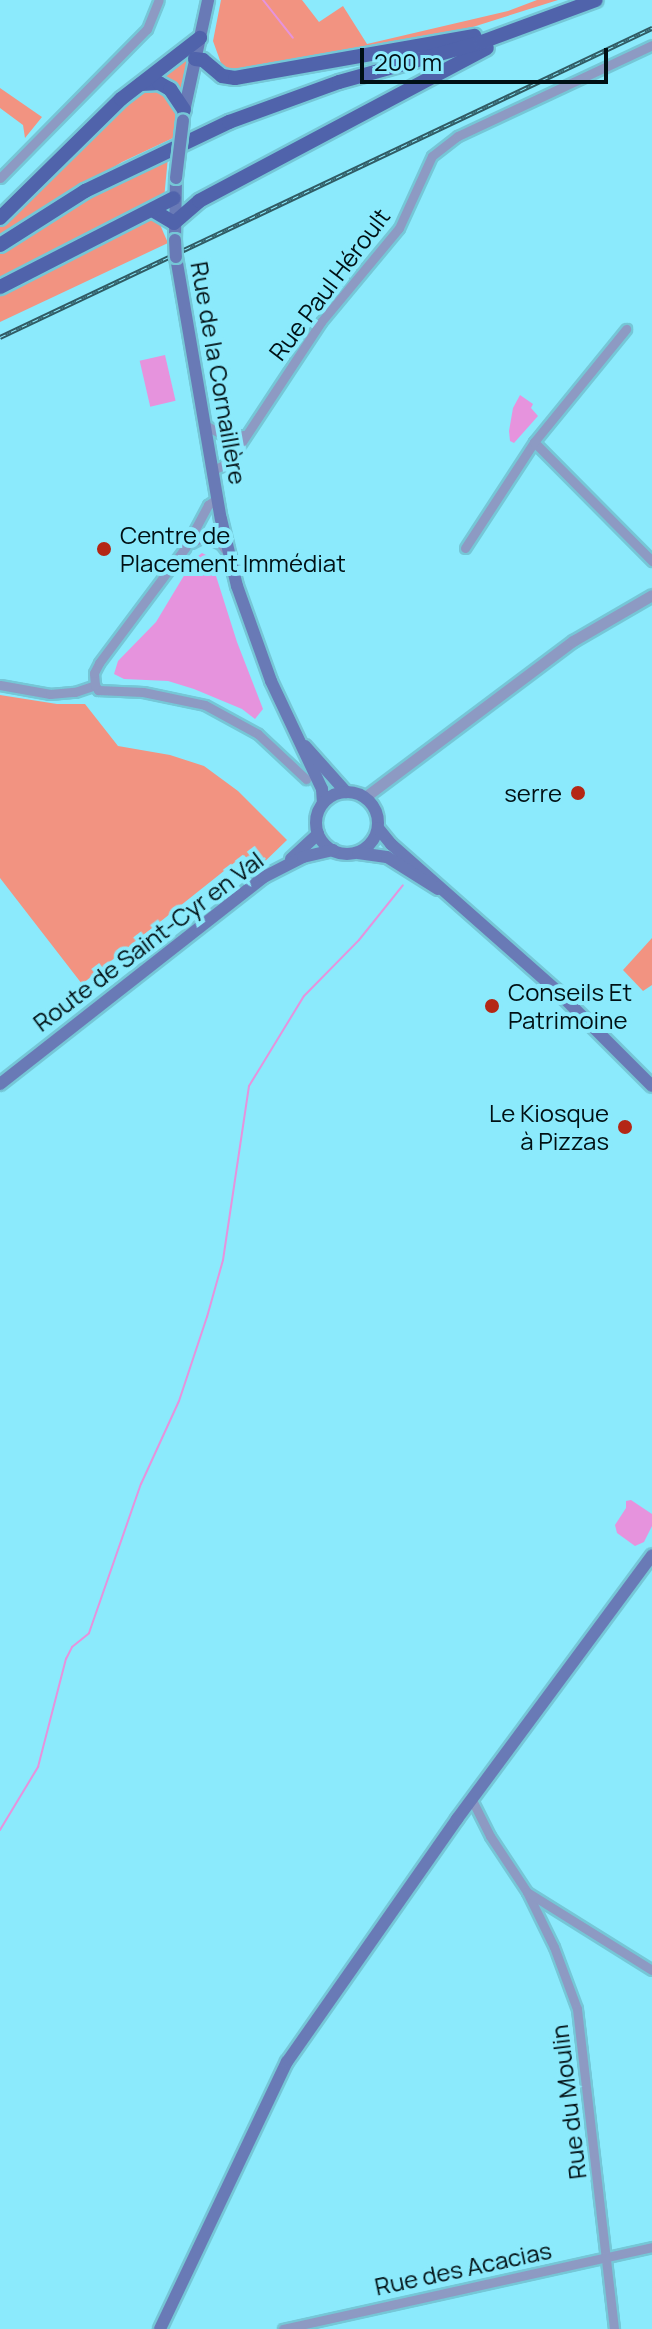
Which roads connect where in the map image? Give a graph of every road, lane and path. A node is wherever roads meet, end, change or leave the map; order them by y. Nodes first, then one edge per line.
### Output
1 (208, 0) edge
2 (596, 0) edge
3 (157, 5) edge
4 (522, 29) junction
5 (200, 38) junction
6 (652, 45) edge
7 (195, 59) junction
8 (141, 84) junction
9 (184, 115) junction
10 (0, 178) edge
11 (175, 187) junction
12 (199, 201) junction
13 (154, 211) junction
14 (0, 218) edge
15 (174, 223) junction
16 (0, 245) edge
17 (0, 287) edge
18 (626, 329) dead end
19 (205, 425) junction
20 (244, 435) junction
21 (534, 442) junction
22 (213, 470) junction
23 (218, 498) junction
24 (185, 548) junction
25 (465, 548) dead end
26 (228, 554) junction
27 (652, 561) edge
28 (652, 595) edge
29 (0, 685) edge
30 (95, 685) junction
31 (301, 742) junction
32 (306, 779) dead end
33 (346, 792) junction
34 (365, 797) junction
35 (323, 803) junction
36 (378, 828) junction
37 (318, 834) junction
38 (333, 850) junction
39 (355, 852) junction
40 (287, 863) junction
41 (446, 893) junction
42 (0, 1084) edge
43 (652, 1086) edge
44 (652, 1555) edge
45 (472, 1800) junction
46 (527, 1892) junction
47 (652, 1970) edge
48 (652, 2247) edge
49 (606, 2257) junction
50 (160, 2329) edge
51 (283, 2329) edge
52 (614, 2329) edge

1 - 5 main road, Rue de la Cornaillère
2 - 4 main road
3 - 10 street
4 - 7 main road
4 - 12 main road
4 - 16 main road
5 - 7 main road, Rue de la Cornaillère
5 - 8 main road
6 - 20 street, Rue Paul Héroult
7 - 9 main road, Rue de la Cornaillère
8 - 9 main road
8 - 14 main road
9 - 11 main road, Rue de la Cornaillère, bridge
11 - 12 main road
11 - 13 main road
11 - 15 main road, Rue de la Cornaillère
12 - 15 main road
13 - 15 main road
13 - 17 main road
15 - 19 main road, Rue de la Cornaillère, bridge
18 - 21 street
19 - 20 street
19 - 22 main road, Rue de la Cornaillère
20 - 22 street, Rue Paul Héroult
21 - 25 street
21 - 27 street
22 - 23 main road, Rue de la Cornaillère
23 - 24 street
23 - 26 main road, Rue de la Cornaillère
24 - 26 street
24 - 30 street
26 - 31 main road, Rue de la Cornaillère
28 - 34 street
29 - 30 street
30 - 32 street
31 - 33 main road, Rue de la Cornaillère
31 - 35 main road, Rue de la Cornaillère
33 - 34 main road
33 - 35 main road
34 - 36 main road
35 - 37 main road
36 - 39 main road
36 - 41 main road
37 - 38 main road
37 - 40 main road, Route de Saint-Cyr en Val
38 - 39 main road
38 - 40 main road, Route de Saint-Cyr en Val
39 - 41 main road
40 - 42 main road, Route de Saint-Cyr en Val
41 - 43 main road
44 - 45 main road
45 - 46 street, Rue du Moulin
45 - 50 main road
46 - 47 street
46 - 49 street, Rue du Moulin
48 - 49 street, Rue des Acacias
49 - 51 street, Rue des Acacias
49 - 52 street, Rue du Moulin

